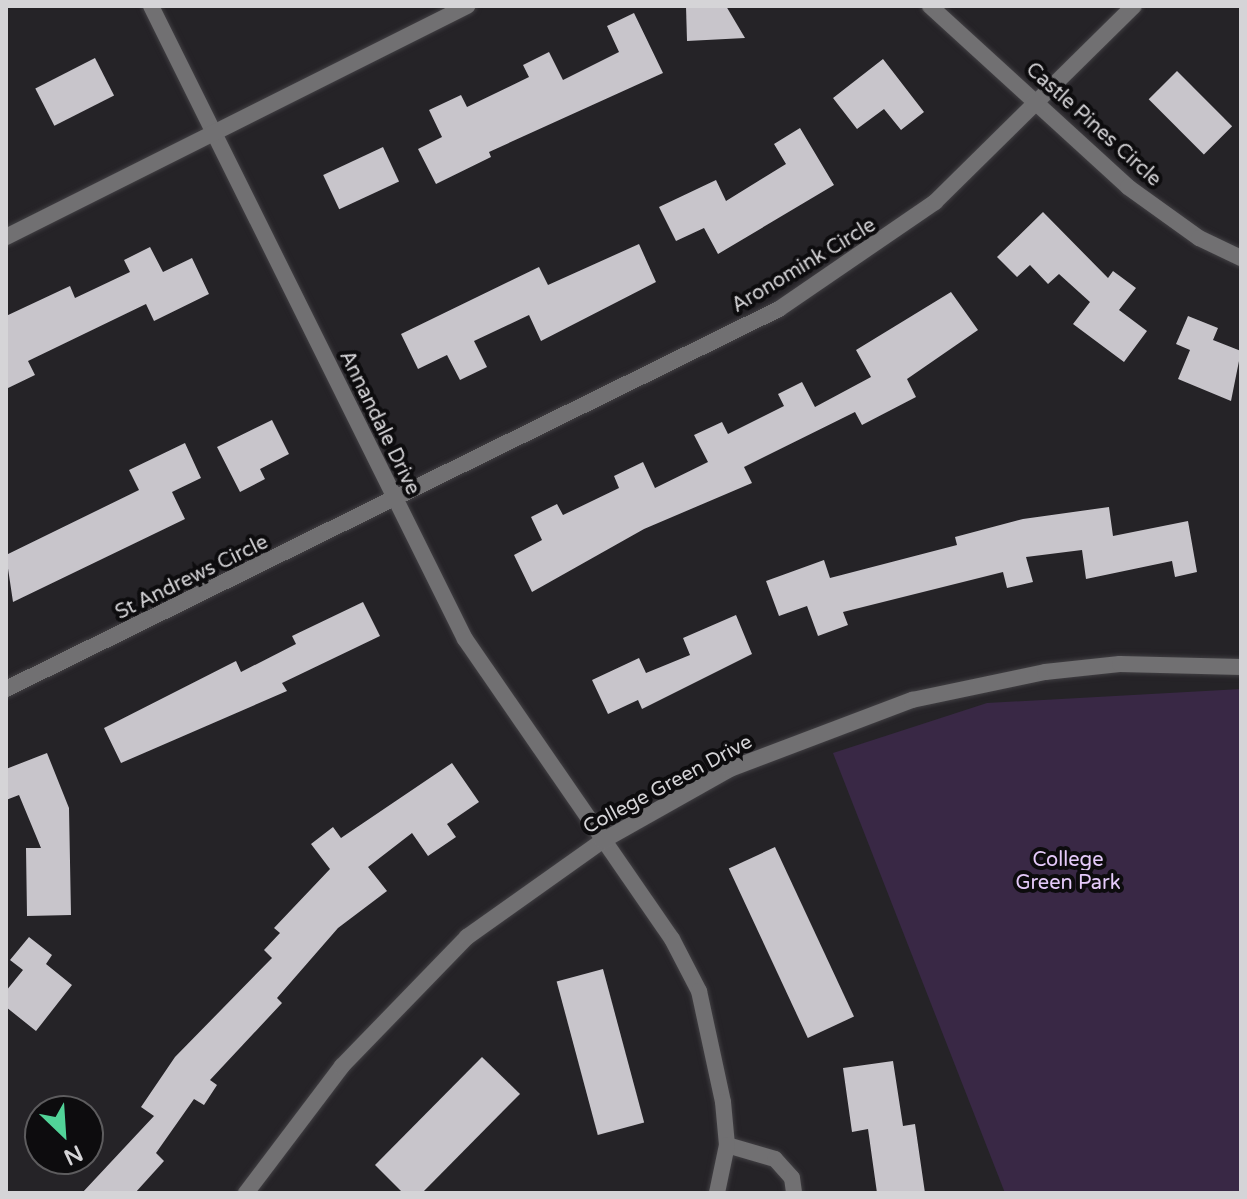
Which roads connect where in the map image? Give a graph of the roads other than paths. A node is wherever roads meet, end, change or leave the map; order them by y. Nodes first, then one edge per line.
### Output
1 (151, 6) edge
2 (467, 6) edge
3 (930, 6) edge
4 (1134, 6) edge
5 (1037, 104) junction
6 (215, 134) junction
7 (6, 237) edge
8 (1241, 258) edge
9 (395, 501) junction
10 (1241, 667) edge
11 (6, 689) edge
12 (602, 841) junction
13 (727, 1145) junction
14 (246, 1193) edge
15 (717, 1193) edge
16 (794, 1193) edge

1 - 6 street, Annandale Drive
2 - 6 street
3 - 5 street, Castle Pines Circle
4 - 5 street, Aronomink Circle
5 - 8 street, Castle Pines Circle
5 - 9 street, Aronomink Circle
6 - 7 street
6 - 9 street, Annandale Drive
9 - 11 street, St Andrews Circle
9 - 12 street, Annandale Drive
10 - 12 street, College Green Drive
12 - 13 street, Annandale Drive
12 - 14 street, College Green Drive
13 - 15 street, Annandale Drive
13 - 16 street

